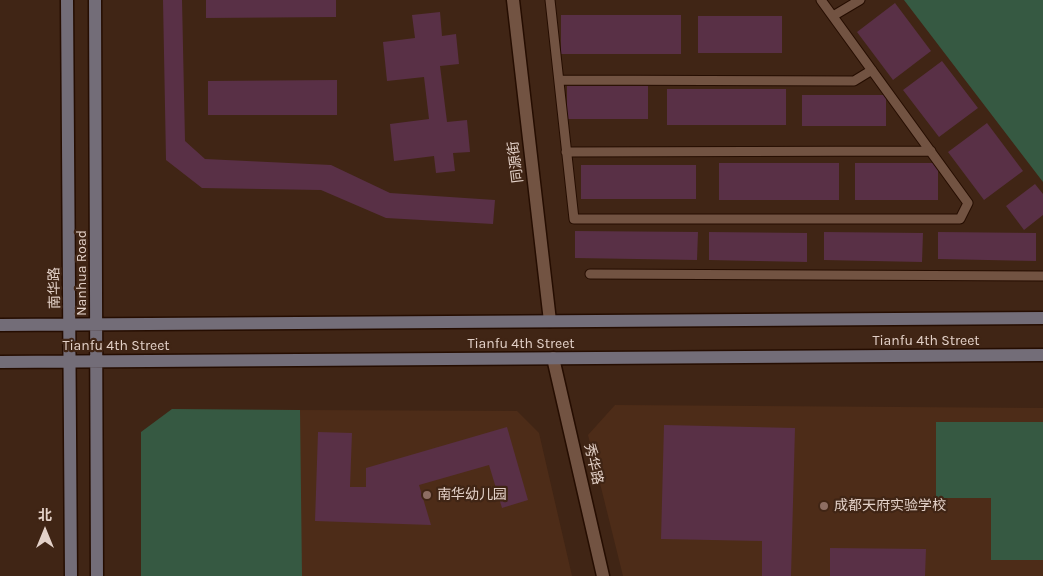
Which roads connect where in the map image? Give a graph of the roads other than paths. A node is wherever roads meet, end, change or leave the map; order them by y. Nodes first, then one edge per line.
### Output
1 (68, 0) edge
2 (95, 0) edge
3 (513, 0) edge
4 (550, 0) edge
5 (821, 0) edge
6 (860, 0) edge
7 (833, 16) junction
8 (872, 70) junction
9 (559, 80) junction
10 (931, 151) junction
11 (566, 152) junction
12 (590, 274) dead end
13 (1043, 276) edge
14 (1043, 318) edge
15 (550, 321) junction
16 (97, 324) junction
17 (0, 325) edge
18 (71, 325) junction
19 (1043, 355) edge
20 (553, 358) junction
21 (0, 362) edge
22 (71, 362) junction
23 (97, 362) junction
24 (71, 576) edge
25 (97, 576) edge
26 (603, 576) edge

1 - 18 main road, 南华路
2 - 16 main road, Nanhua Road
3 - 15 street, 同源街
4 - 9 lane
5 - 7 lane
6 - 7 lane
7 - 8 lane
8 - 9 lane
8 - 10 lane
9 - 11 lane
10 - 11 lane
10 - 11 lane
12 - 13 lane
14 - 15 main road, Tianfu 4th Street
15 - 16 main road, Tianfu 4th Street
16 - 18 main road, Tianfu 4th Street
16 - 23 main road, Nanhua Road
17 - 18 main road, Tianfu 4th Street
18 - 22 main road, 南华路
19 - 20 main road, Tianfu 4th Street
20 - 23 main road, Tianfu 4th Street
20 - 26 street, 秀华路
21 - 22 main road, Tianfu 4th Street
22 - 23 main road, Tianfu 4th Street
22 - 24 main road, 南华路
23 - 25 main road, Nanhua Road

